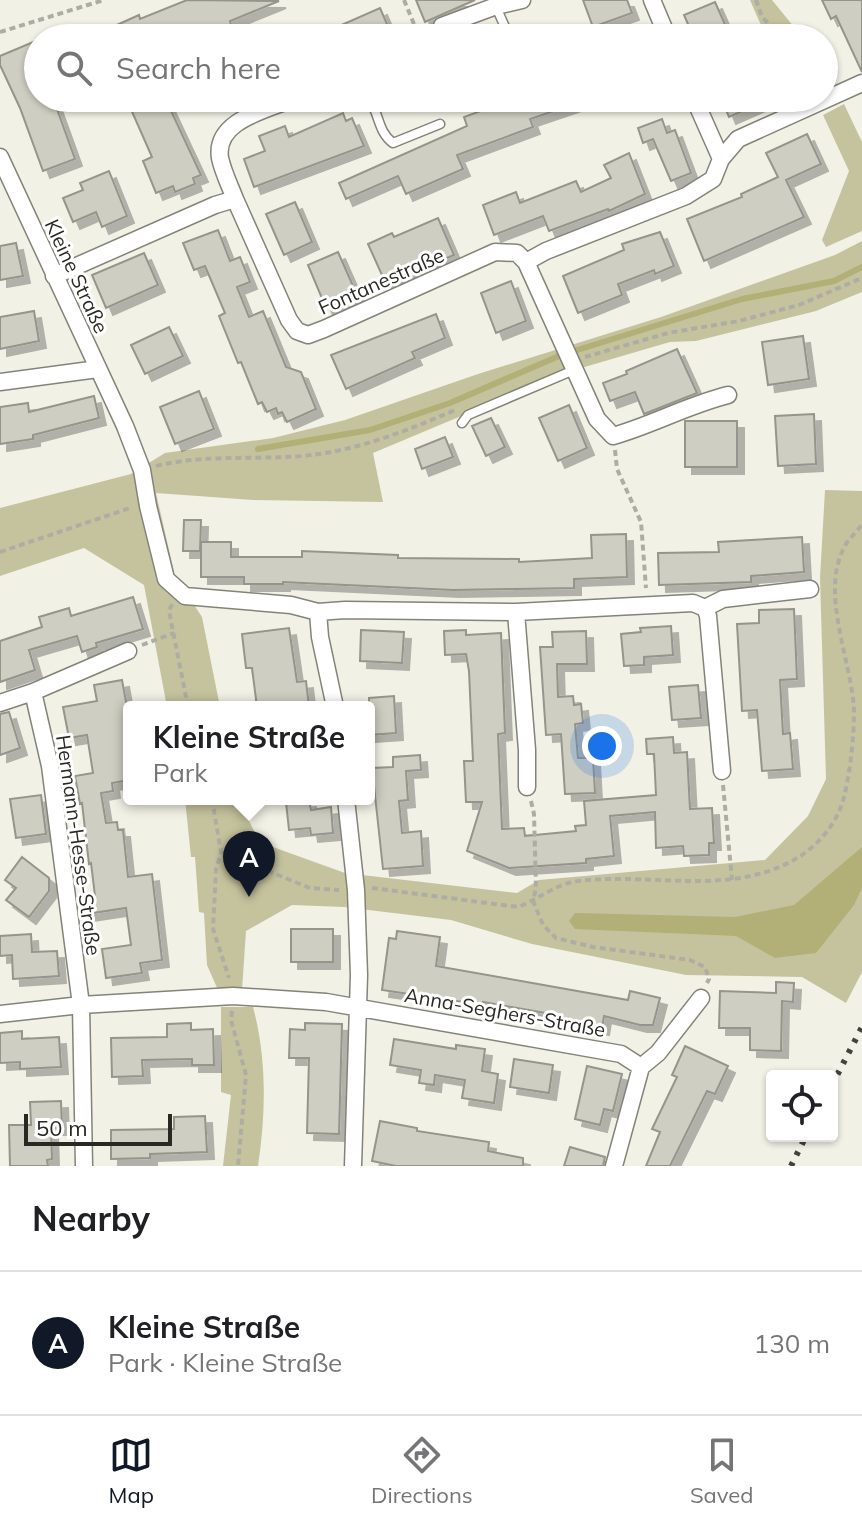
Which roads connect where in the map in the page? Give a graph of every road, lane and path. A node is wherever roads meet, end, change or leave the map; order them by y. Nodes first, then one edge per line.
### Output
1 (104, 0) edge
2 (404, 0) edge
3 (522, 0) edge
4 (652, 0) edge
5 (756, 0) edge
6 (496, 6) junction
7 (26, 24) edge
8 (414, 24) edge
9 (447, 24) edge
10 (504, 24) edge
11 (662, 24) edge
12 (769, 24) edge
13 (24, 25) edge
14 (0, 32) edge
15 (862, 83) edge
16 (838, 94) edge
17 (262, 112) edge
18 (376, 112) edge
19 (700, 112) edge
20 (798, 112) edge
21 (440, 124) dead end
22 (0, 157) edge
23 (721, 159) junction
24 (235, 199) junction
25 (526, 262) junction
26 (54, 276) junction
27 (98, 369) junction
28 (574, 370) junction
29 (0, 382) edge
30 (728, 395) dead end
31 (462, 423) dead end
32 (613, 436) junction
33 (148, 506) junction
34 (862, 525) edge
35 (0, 552) edge
36 (810, 589) dead end
37 (177, 591) junction
38 (647, 605) junction
39 (705, 608) junction
40 (318, 612) junction
41 (516, 612) junction
42 (174, 633) junction
43 (128, 651) joint
44 (33, 692) junction
45 (187, 701) edge
46 (334, 701) edge
47 (0, 703) edge
48 (722, 771) joint
49 (527, 787) joint
50 (213, 805) edge
51 (347, 805) edge
52 (221, 852) junction
53 (732, 881) junction
54 (356, 890) junction
55 (533, 901) junction
56 (233, 996) junction
57 (701, 998) joint
58 (81, 1005) junction
59 (358, 1006) junction
60 (0, 1014) edge
61 (641, 1067) junction
62 (84, 1166) edge
63 (238, 1166) edge
64 (353, 1166) edge
65 (614, 1166) edge

1 - 7 path
2 - 8 path
3 - 6 street
4 - 11 street
5 - 12 path
6 - 9 street
6 - 10 lane
13 - 14 path
15 - 16 street
17 - 24 street, Fontanestraße
18 - 21 lane
19 - 23 street
20 - 23 street
22 - 26 street, Kleine Straße
23 - 25 street
24 - 25 street, Fontanestraße
24 - 26 street
25 - 28 street
26 - 27 street, Kleine Straße
27 - 29 street
27 - 33 street, Kleine Straße
28 - 31 lane
28 - 32 street
30 - 32 street
32 - 38 path
33 - 35 path
33 - 37 street, Kleine Straße
34 - 53 path
36 - 39 street
37 - 40 street
37 - 42 path
38 - 39 street
38 - 41 street
39 - 48 street
40 - 41 street
40 - 46 street
41 - 49 street
42 - 43 path
42 - 45 path
43 - 44 street
44 - 47 street
44 - 58 street, Hermann-Hesse-Straße
48 - 53 path
49 - 55 path
50 - 52 path
51 - 54 street
52 - 54 path
52 - 56 path
53 - 55 path
54 - 55 path
54 - 59 street
55 - 57 path
56 - 58 street
56 - 59 street
56 - 63 path
57 - 61 street
58 - 60 street
58 - 62 street, Hermann-Hesse-Straße
59 - 61 street, Anna-Seghers-Straße
59 - 64 street
61 - 65 street

